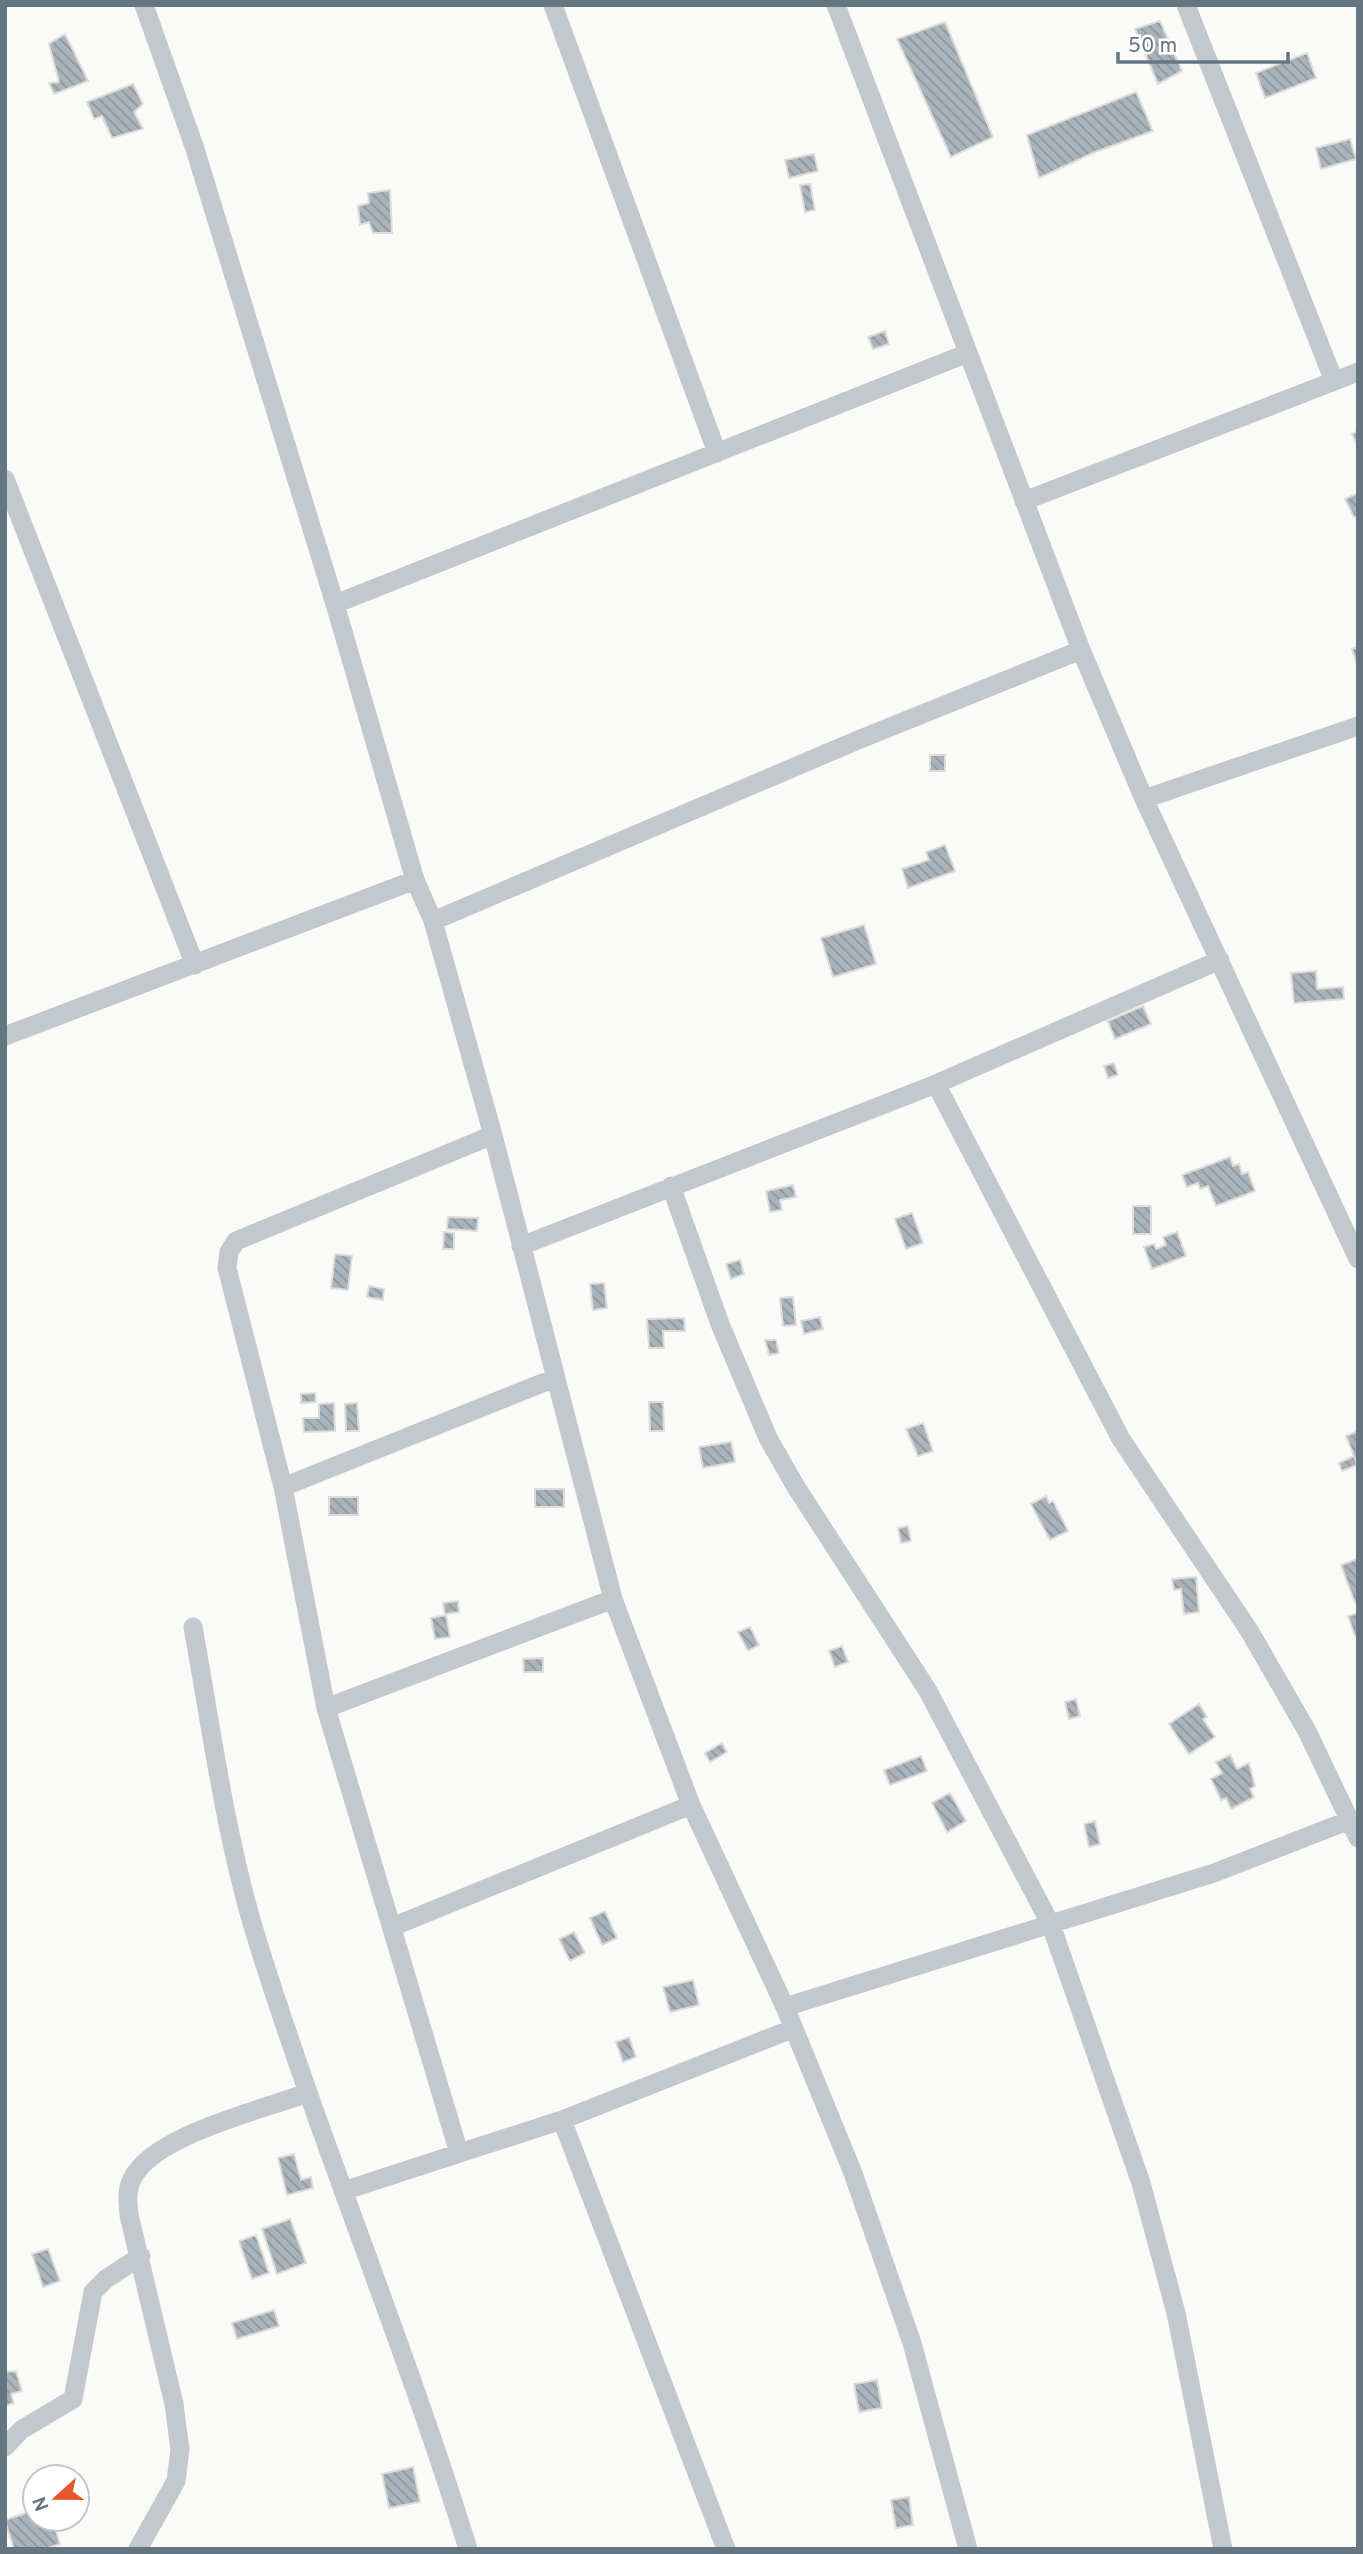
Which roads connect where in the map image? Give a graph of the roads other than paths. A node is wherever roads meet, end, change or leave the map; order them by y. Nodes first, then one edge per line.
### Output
1 (144, 5) edge
2 (553, 5) edge
3 (836, 5) edge
4 (1186, 5) edge
5 (968, 353) junction
6 (1358, 372) edge
7 (1334, 381) junction
8 (717, 453) junction
9 (5, 479) edge
10 (1024, 501) junction
11 (335, 604) junction
12 (1081, 650) junction
13 (1358, 726) edge
14 (1144, 799) junction
15 (415, 880) junction
16 (433, 920) junction
17 (1220, 960) junction
18 (195, 965) junction
19 (5, 1036) edge
20 (936, 1084) junction
21 (493, 1135) junction
22 (671, 1186) junction
23 (521, 1246) junction
24 (1358, 1259) edge
25 (555, 1378) junction
26 (283, 1487) junction
27 (612, 1599) junction
28 (193, 1627) dead end
29 (326, 1708) junction
30 (691, 1805) junction
31 (1350, 1820) junction
32 (1358, 1839) edge
33 (1051, 1926) junction
34 (392, 1927) junction
35 (785, 2007) junction
36 (792, 2029) junction
37 (307, 2093) junction
38 (562, 2120) junction
39 (459, 2153) junction
40 (343, 2191) junction
41 (141, 2256) junction
42 (5, 2447) edge
43 (138, 2549) edge
44 (468, 2549) edge
45 (726, 2549) edge
46 (968, 2549) edge
47 (1223, 2549) edge

1 - 11 street
2 - 8 street
3 - 5 street
4 - 7 street
5 - 8 street
5 - 10 street
6 - 7 street
7 - 10 street
8 - 11 street
9 - 18 street
10 - 12 street
11 - 15 street
12 - 14 street
12 - 16 street
13 - 14 street
14 - 17 street
15 - 16 street
15 - 18 street
16 - 21 street
17 - 20 street
17 - 24 street
18 - 19 street
20 - 22 street
20 - 31 street
21 - 23 street
21 - 26 street
22 - 23 street
22 - 33 street
23 - 25 street
25 - 26 street
25 - 27 street
26 - 29 street
27 - 29 street
27 - 30 street
28 - 37 street
29 - 34 street
30 - 34 street
30 - 35 street
31 - 32 street
31 - 33 street
33 - 35 street
33 - 47 street
34 - 39 street
35 - 36 street
36 - 38 street
36 - 46 street
37 - 40 street
37 - 41 street
38 - 39 street
38 - 45 street
39 - 40 street
40 - 44 street
41 - 42 street
41 - 43 street

